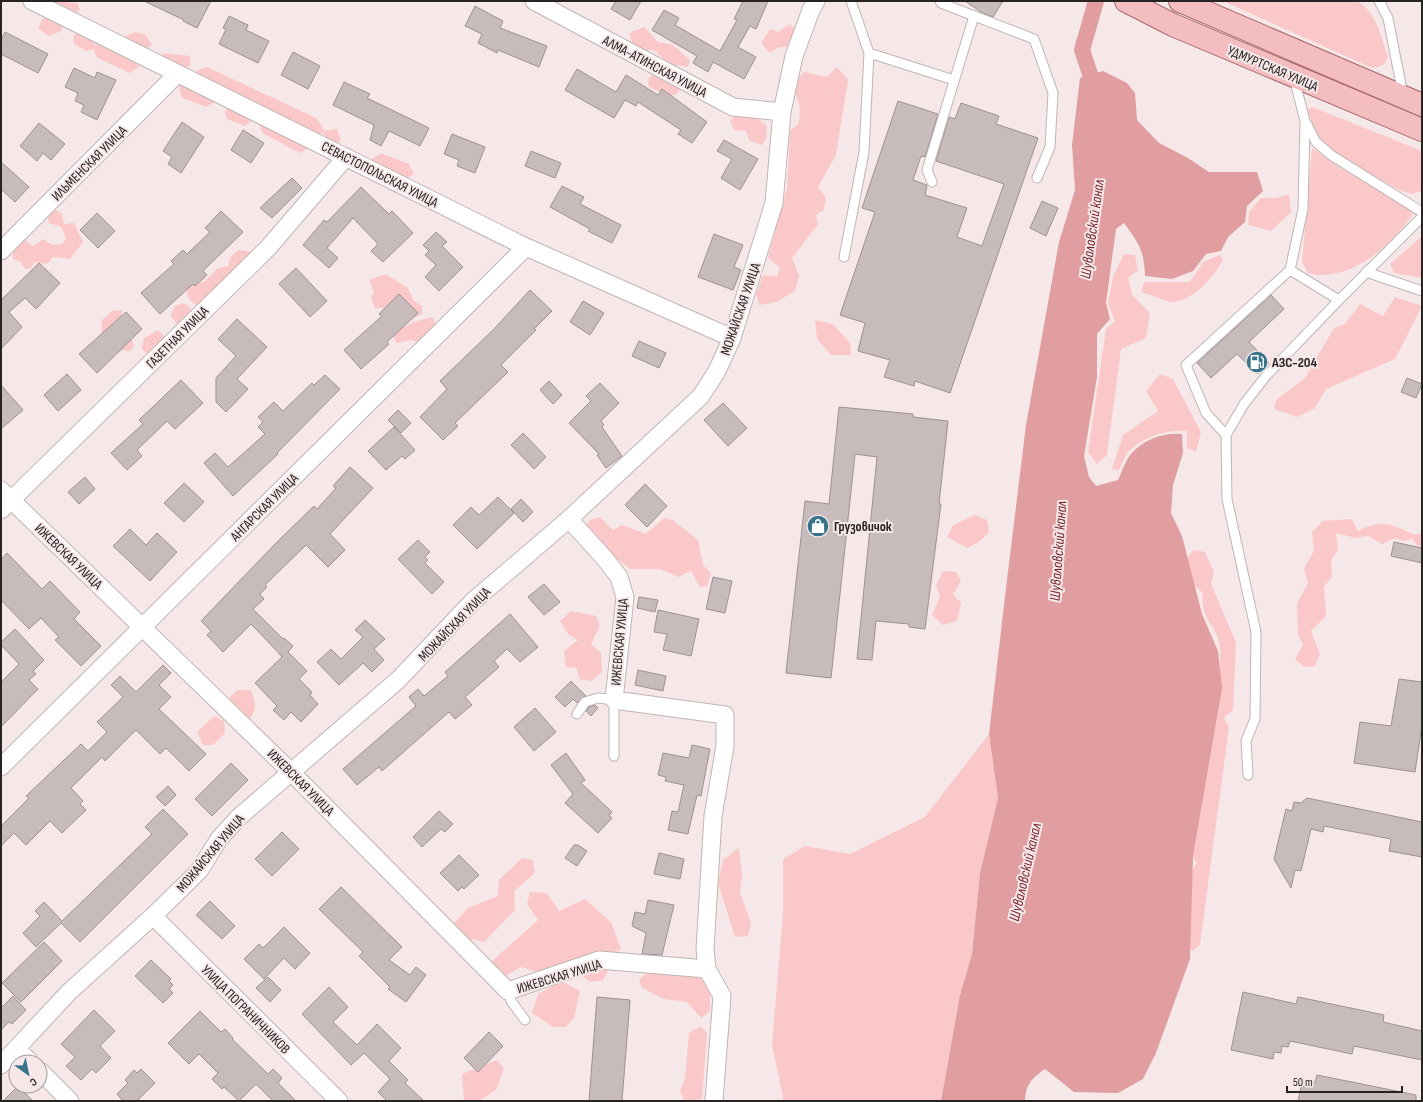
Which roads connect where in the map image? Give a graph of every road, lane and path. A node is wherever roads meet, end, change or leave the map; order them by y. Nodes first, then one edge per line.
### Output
1 (32, 1) edge
2 (534, 1) edge
3 (816, 1) edge
4 (851, 1) edge
5 (940, 1) edge
6 (1379, 1) edge
7 (1184, 2) edge
8 (1129, 3) edge
9 (974, 16) junction
10 (869, 53) junction
11 (177, 74) junction
12 (1294, 77) junction
13 (954, 80) junction
14 (1413, 102) edge
15 (782, 112) junction
16 (1305, 122) junction
17 (1422, 130) edge
18 (346, 157) junction
19 (1037, 178) dead end
20 (932, 182) dead end
21 (1422, 212) edge
22 (1422, 217) edge
23 (526, 248) junction
24 (1, 252) edge
25 (844, 257) dead end
26 (1290, 270) junction
27 (1366, 272) junction
28 (1422, 291) edge
29 (1338, 300) junction
30 (732, 338) junction
31 (1226, 436) junction
32 (4, 500) edge
33 (569, 519) junction
34 (143, 628) junction
35 (614, 700) junction
36 (577, 714) dead end
37 (614, 756) dead end
38 (1, 767) edge
39 (291, 772) junction
40 (1248, 775) dead end
41 (153, 916) junction
42 (707, 969) junction
43 (508, 991) junction
44 (525, 1020) dead end
45 (17, 1049) junction
46 (22, 1054) edge
47 (1, 1065) edge
48 (48, 1079) edge
49 (70, 1101) edge
50 (339, 1101) edge
51 (714, 1101) edge

1 - 11 street, СЕВАСТОПОЛЬСКАЯ УЛИЦА
2 - 15 street, АЛМА-АТИНСКАЯ УЛИЦА
3 - 15 street, МОЖАЙСКАЯ УЛИЦА
4 - 10 lane
5 - 9 lane
6 - 14 lane
7 - 14 main road, УДМУРТСКАЯ УЛИЦА
8 - 12 main road, УДМУРТСКАЯ УЛИЦА
9 - 13 lane
9 - 19 lane
10 - 13 lane
10 - 25 lane
11 - 18 street, СЕВАСТОПОЛЬСКАЯ УЛИЦА
11 - 24 street, ИЛЬМЕНСКАЯ УЛИЦА
12 - 16 lane
12 - 17 main road, УДМУРТСКАЯ УЛИЦА
13 - 20 lane
15 - 30 street, МОЖАЙСКАЯ УЛИЦА
16 - 21 lane
16 - 26 lane
18 - 23 street, СЕВАСТОПОЛЬСКАЯ УЛИЦА
18 - 32 street, ГАЗЕТНАЯ УЛИЦА
22 - 27 lane
23 - 30 street, СЕВАСТОПОЛЬСКАЯ УЛИЦА
23 - 34 street, АНГАРСКАЯ УЛИЦА
26 - 29 lane
26 - 31 lane
27 - 28 lane
27 - 29 lane
29 - 31 lane
30 - 33 street, МОЖАЙСКАЯ УЛИЦА
31 - 40 lane
32 - 34 street, ИЖЕВСКАЯ УЛИЦА
33 - 35 street, ИЖЕВСКАЯ УЛИЦА
33 - 39 street, МОЖАЙСКАЯ УЛИЦА
34 - 38 street, АНГАРСКАЯ УЛИЦА
34 - 39 street, ИЖЕВСКАЯ УЛИЦА
35 - 36 lane
35 - 37 lane
35 - 42 street, ИЖЕВСКАЯ УЛИЦА
39 - 41 street, МОЖАЙСКАЯ УЛИЦА
39 - 43 street, ИЖЕВСКАЯ УЛИЦА
41 - 45 street, МОЖАЙСКАЯ УЛИЦА
41 - 50 street, УЛИЦА ПОГРАНИЧНИКОВ
42 - 43 street, ИЖЕВСКАЯ УЛИЦА
42 - 51 street
43 - 44 lane
45 - 46 street
45 - 47 street, МОЖАЙСКАЯ УЛИЦА
48 - 49 street

